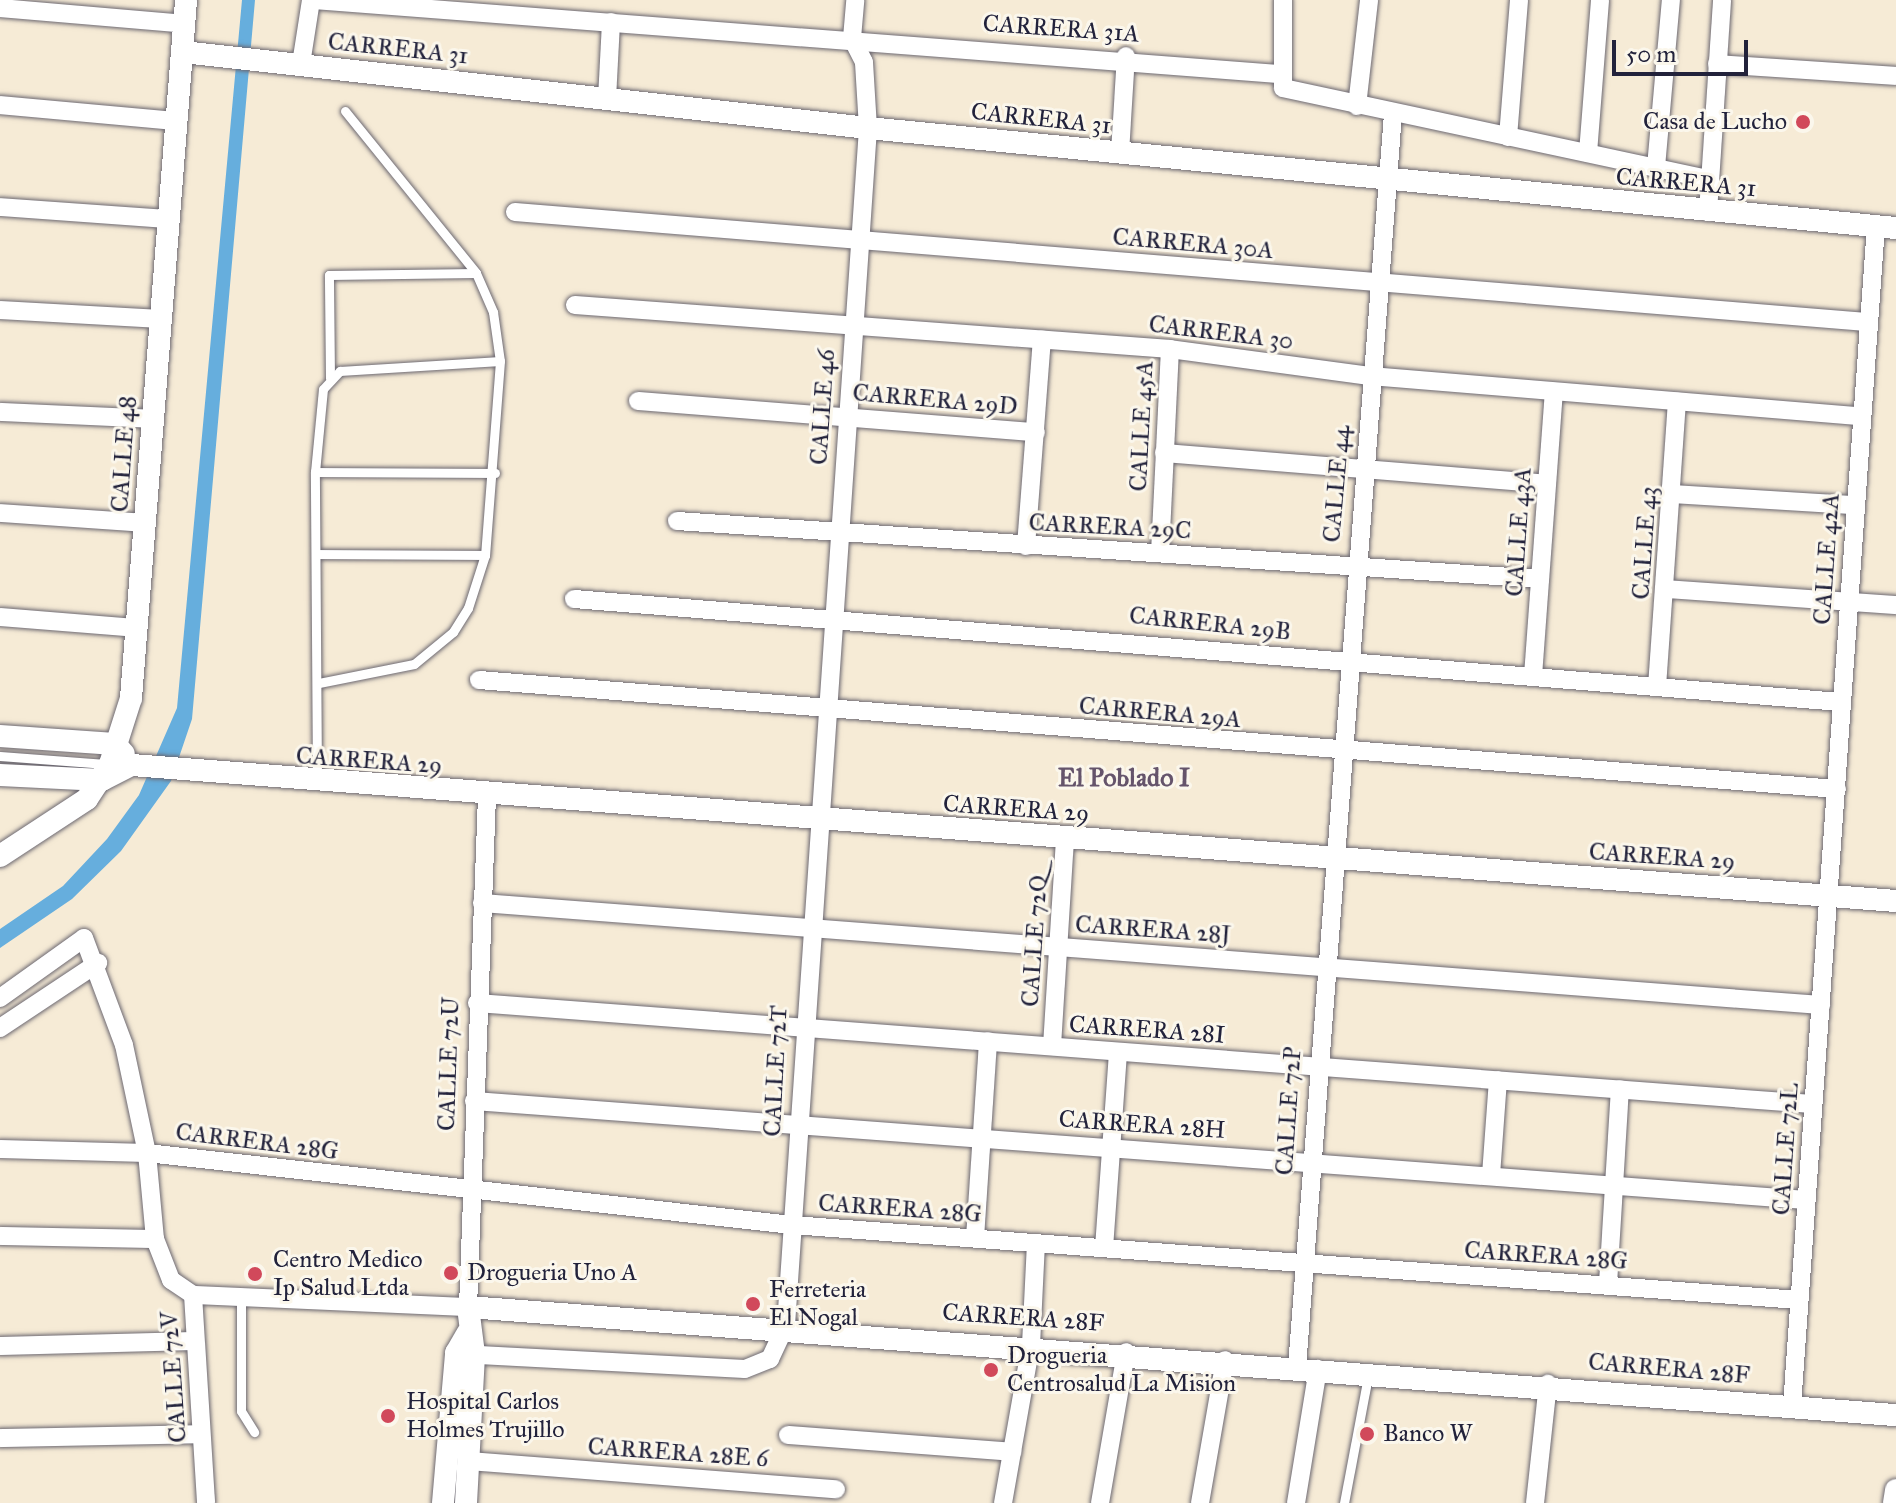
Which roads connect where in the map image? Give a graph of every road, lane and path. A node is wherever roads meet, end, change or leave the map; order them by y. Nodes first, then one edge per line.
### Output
1 (186, 0) edge
2 (313, 0) edge
3 (855, 0) edge
4 (1283, 0) edge
5 (1369, 0) edge
6 (1519, 0) edge
7 (1600, 0) edge
8 (1671, 0) edge
9 (1722, 0) edge
10 (0, 8) edge
11 (611, 22) junction
12 (185, 24) junction
13 (852, 38) junction
14 (183, 52) junction
15 (1126, 56) junction
16 (294, 64) junction
17 (1717, 64) junction
18 (1896, 76) edge
19 (1281, 81) junction
20 (607, 99) junction
21 (0, 105) edge
22 (1357, 106) junction
23 (345, 111) dead end
24 (1393, 113) junction
25 (177, 121) junction
26 (868, 128) junction
27 (1508, 137) junction
28 (1120, 153) junction
29 (1588, 153) junction
30 (1656, 167) junction
31 (1709, 179) junction
32 (1387, 180) junction
33 (0, 207) edge
34 (515, 212) dead end
35 (1708, 212) junction
36 (169, 219) junction
37 (1891, 226) edge
38 (860, 237) junction
39 (476, 273) junction
40 (1377, 285) junction
41 (575, 305) dead end
42 (0, 310) edge
43 (161, 319) junction
44 (1867, 322) junction
45 (853, 326) junction
46 (1042, 340) junction
47 (1170, 349) junction
48 (500, 361) junction
49 (1370, 376) junction
50 (330, 378) junction
51 (1554, 392) junction
52 (638, 401) dead end
53 (1677, 402) junction
54 (0, 412) edge
55 (1861, 416) junction
56 (846, 417) junction
57 (153, 419) junction
58 (1036, 432) junction
59 (1164, 453) junction
60 (1362, 471) junction
61 (315, 472) junction
62 (495, 473) junction
63 (1547, 484) junction
64 (1673, 494) junction
65 (1855, 505) junction
66 (0, 513) edge
67 (677, 521) dead end
68 (145, 523) junction
69 (837, 532) junction
70 (1026, 546) junction
71 (1160, 553) junction
72 (316, 554) junction
73 (485, 555) junction
74 (1354, 566) junction
75 (1540, 579) junction
76 (1666, 589) junction
77 (574, 599) dead end
78 (1849, 602) junction
79 (1896, 605) edge
80 (830, 616) junction
81 (0, 617) edge
82 (136, 628) junction
83 (1347, 662) junction
84 (1533, 676) junction
85 (479, 680) dead end
86 (319, 683) junction
87 (1657, 687) junction
88 (1840, 702) junction
89 (827, 708) junction
90 (0, 736) edge
91 (1340, 753) junction
92 (0, 756) edge
93 (121, 764) junction
94 (0, 775) edge
95 (317, 783) junction
96 (1837, 789) junction
97 (487, 796) junction
98 (816, 820) junction
99 (1065, 839) junction
100 (1, 854) edge
101 (1331, 858) junction
102 (1829, 895) junction
103 (1896, 901) edge
104 (482, 903) junction
105 (809, 928) junction
106 (1059, 947) junction
107 (98, 963) junction
108 (1324, 967) junction
109 (0, 998) edge
110 (477, 1003) junction
111 (1821, 1005) junction
112 (802, 1027) junction
113 (0, 1028) edge
114 (988, 1041) junction
115 (1052, 1046) junction
116 (1118, 1053) junction
117 (1316, 1066) junction
118 (1498, 1080) junction
119 (1620, 1089) junction
120 (474, 1101) junction
121 (1812, 1104) junction
122 (797, 1124) junction
123 (983, 1138) junction
124 (1111, 1147) junction
125 (0, 1149) edge
126 (147, 1153) junction
127 (1311, 1161) junction
128 (1491, 1175) junction
129 (1614, 1185) junction
130 (470, 1192) junction
131 (1806, 1200) junction
132 (792, 1225) junction
133 (0, 1236) edge
134 (975, 1238) junction
135 (155, 1239) junction
136 (1036, 1243) junction
137 (1104, 1248) junction
138 (1303, 1262) junction
139 (1608, 1284) junction
140 (193, 1295) junction
141 (241, 1297) junction
142 (1798, 1300) junction
143 (468, 1307) junction
144 (786, 1325) junction
145 (194, 1341) junction
146 (1031, 1345) junction
147 (0, 1346) edge
148 (466, 1347) junction
149 (1126, 1352) junction
150 (1225, 1360) junction
151 (1308, 1368) junction
152 (1368, 1373) junction
153 (1548, 1384) junction
154 (1792, 1406) junction
155 (1896, 1415) edge
156 (254, 1432) dead end
157 (201, 1434) junction
158 (788, 1435) dead end
159 (0, 1438) edge
160 (1012, 1452) junction
161 (468, 1461) junction
162 (836, 1489) dead end
163 (1896, 1490) edge
164 (206, 1503) edge
165 (443, 1503) edge
166 (466, 1503) edge
167 (1003, 1503) edge
168 (1100, 1503) edge
169 (1200, 1503) edge
170 (1296, 1503) edge
171 (1344, 1503) edge
172 (1535, 1503) edge
173 (1894, 1503) edge

1 - 12 street, CALLE 48
2 - 11 street, CARRERA 31A
2 - 16 street
3 - 13 street, CALLE 46
4 - 19 street
5 - 22 street
6 - 27 street
7 - 29 street
8 - 30 street
9 - 17 street
10 - 12 street
11 - 13 street, CARRERA 31A
11 - 20 street
12 - 14 street, CALLE 48
13 - 15 street, CARRERA 31A
13 - 26 street, CALLE 46
14 - 16 street, CARRERA 31
14 - 25 street, CALLE 48
15 - 19 street, CARRERA 31A
15 - 28 street
16 - 20 street, CARRERA 31
17 - 18 street
17 - 31 street
19 - 22 street, CARRERA 31A
20 - 26 street, CARRERA 31
21 - 25 street
22 - 24 street, CARRERA 31A
23 - 39 lane
24 - 27 street, CARRERA 31A
24 - 32 street, CALLE 44
25 - 36 street, CALLE 48
26 - 28 street, CARRERA 31
26 - 38 street, CALLE 46
27 - 29 street, CARRERA 31A
28 - 32 street, CARRERA 31
29 - 30 street, CARRERA 31A
30 - 31 street, CARRERA 31A
31 - 35 street
32 - 35 street, CARRERA 31
32 - 40 street, CALLE 44
33 - 36 street
34 - 38 street, CARRERA 30A
35 - 37 street, CARRERA 31
36 - 43 street, CALLE 48
37 - 44 street, CALLE 42A
38 - 40 street, CARRERA 30A
38 - 45 street, CALLE 46
39 - 48 lane
39 - 50 lane
40 - 44 street, CARRERA 30A
40 - 49 street, CALLE 44
41 - 45 street, CARRERA 30
42 - 43 street
43 - 57 street, CALLE 48
44 - 55 street, CALLE 42A
45 - 46 street, CARRERA 30
45 - 56 street, CALLE 46
46 - 47 street, CARRERA 30
46 - 58 street
47 - 49 street, CARRERA 30
47 - 59 street, CALLE 45A
48 - 50 lane
48 - 62 lane
49 - 51 street, CARRERA 30
49 - 60 street, CALLE 44
50 - 61 lane
51 - 53 street, CARRERA 30
51 - 63 street, CALLE 43A
52 - 56 street, CARRERA 29D
53 - 55 street, CARRERA 30
53 - 64 street, CALLE 43
54 - 57 street
55 - 65 street, CALLE 42A
56 - 58 street, CARRERA 29D
56 - 69 street, CALLE 46
57 - 68 street, CALLE 48
58 - 70 street
59 - 60 street
59 - 71 street, CALLE 45A
60 - 63 street
60 - 74 street, CALLE 44
61 - 62 lane
61 - 72 lane
62 - 73 lane
63 - 75 street, CALLE 43A
64 - 65 street
64 - 76 street, CALLE 43
65 - 78 street, CALLE 42A
66 - 68 street
67 - 69 street, CARRERA 29C
68 - 82 street, CALLE 48
69 - 70 street, CARRERA 29C
69 - 80 street, CALLE 46
70 - 71 street, CARRERA 29C
71 - 74 street, CARRERA 29C
72 - 73 lane
72 - 86 lane
73 - 86 lane
74 - 75 street, CARRERA 29C
74 - 83 street, CALLE 44
75 - 84 street, CALLE 43A
76 - 78 street
76 - 87 street, CALLE 43
77 - 80 street, CARRERA 29B
78 - 79 street
78 - 88 street, CALLE 42A
80 - 83 street, CARRERA 29B
80 - 89 street, CALLE 46
81 - 82 street
82 - 93 street, CALLE 48
83 - 84 street, CARRERA 29B
83 - 91 street, CALLE 44
84 - 87 street, CARRERA 29B
85 - 89 street, CARRERA 29A
86 - 95 lane
87 - 88 street, CARRERA 29B
88 - 96 street, CALLE 42A
89 - 91 street, CARRERA 29A
89 - 98 street, CALLE 46
90 - 93 street, CARRERA 29
91 - 96 street, CARRERA 29A
91 - 101 street, CALLE 44
92 - 93 lane
93 - 94 street, CARRERA 29
93 - 95 street, CARRERA 29
93 - 100 street, CALLE 48
95 - 97 street, CARRERA 29
96 - 102 street, CALLE 42A
97 - 98 street, CARRERA 29
97 - 104 street, CALLE 72U
98 - 99 street, CARRERA 29
98 - 105 street, CALLE 72T
99 - 101 street, CARRERA 29
99 - 106 street, CALLE 72Q
101 - 102 street, CARRERA 29
101 - 108 street, CALLE 72P
102 - 103 street, CARRERA 29
102 - 111 street, CALLE 72L
104 - 105 street, CARRERA 28J
104 - 110 street, CALLE 72U
105 - 106 street, CARRERA 28J
105 - 112 street, CALLE 72T
106 - 108 street, CARRERA 28J
106 - 115 street, CALLE 72Q
107 - 109 street, CALLE 72V
107 - 113 street
107 - 126 street, CALLE 72V
108 - 111 street, CARRERA 28J
108 - 117 street, CALLE 72P
110 - 112 street, CARRERA 28I
110 - 120 street, CALLE 72U
111 - 121 street, CALLE 72L
112 - 114 street, CARRERA 28I
112 - 122 street, CALLE 72T
114 - 115 street, CARRERA 28I
114 - 123 street
115 - 116 street, CARRERA 28I
116 - 117 street, CARRERA 28I
116 - 124 street
117 - 118 street, CARRERA 28I
117 - 127 street, CALLE 72P
118 - 119 street, CARRERA 28I
118 - 128 street
119 - 121 street, CARRERA 28I
119 - 129 street
120 - 122 street, CARRERA 28H
120 - 130 street, CALLE 72U
121 - 131 street, CALLE 72L
122 - 123 street, CARRERA 28H
122 - 132 street, CALLE 72T
123 - 124 street, CARRERA 28H
123 - 134 street
124 - 127 street, CARRERA 28H
124 - 137 street
125 - 126 street, CARRERA 28G
126 - 130 street, CARRERA 28G
126 - 135 street, CALLE 72V
127 - 128 street, CARRERA 28H
127 - 138 street, CALLE 72P
128 - 129 street, CARRERA 28H
129 - 131 street, CARRERA 28H
129 - 139 street
130 - 132 street, CARRERA 28G
130 - 143 street, CALLE 72U
131 - 142 street, CALLE 72L
132 - 134 street, CARRERA 28G
132 - 144 street, CALLE 72T
133 - 135 street
134 - 136 street, CARRERA 28G
135 - 140 street, CALLE 72V
136 - 137 street, CARRERA 28G
136 - 146 street
137 - 138 street, CARRERA 28G
138 - 139 street, CARRERA 28G
138 - 151 street, CALLE 72P
139 - 142 street, CARRERA 28G
140 - 141 street, CARRERA 28F
140 - 145 street, CALLE 72V
141 - 143 street, CARRERA 28F
141 - 156 lane
142 - 154 street, CALLE 72L
143 - 144 street, CARRERA 28F
143 - 148 street, CALLE 72U
144 - 146 street, CARRERA 28F
144 - 148 street
145 - 147 street
145 - 157 street, CALLE 72V
146 - 149 street, CARRERA 28F
146 - 160 street
148 - 161 street, CALLE 72U
148 - 165 street, CALLE 72U
149 - 150 street, CARRERA 28F
149 - 168 street
150 - 151 street, CARRERA 28F
150 - 169 street
151 - 152 street, CARRERA 28F
151 - 170 street, CALLE 72P
152 - 153 street, CARRERA 28F
152 - 171 lane
153 - 154 street, CARRERA 28F
153 - 172 street
154 - 155 street, CARRERA 28F
157 - 159 street
157 - 164 street, CALLE 72V
158 - 160 street
160 - 167 street
161 - 162 street, CARRERA 28E 6
161 - 166 street, CALLE 72U
163 - 173 street

